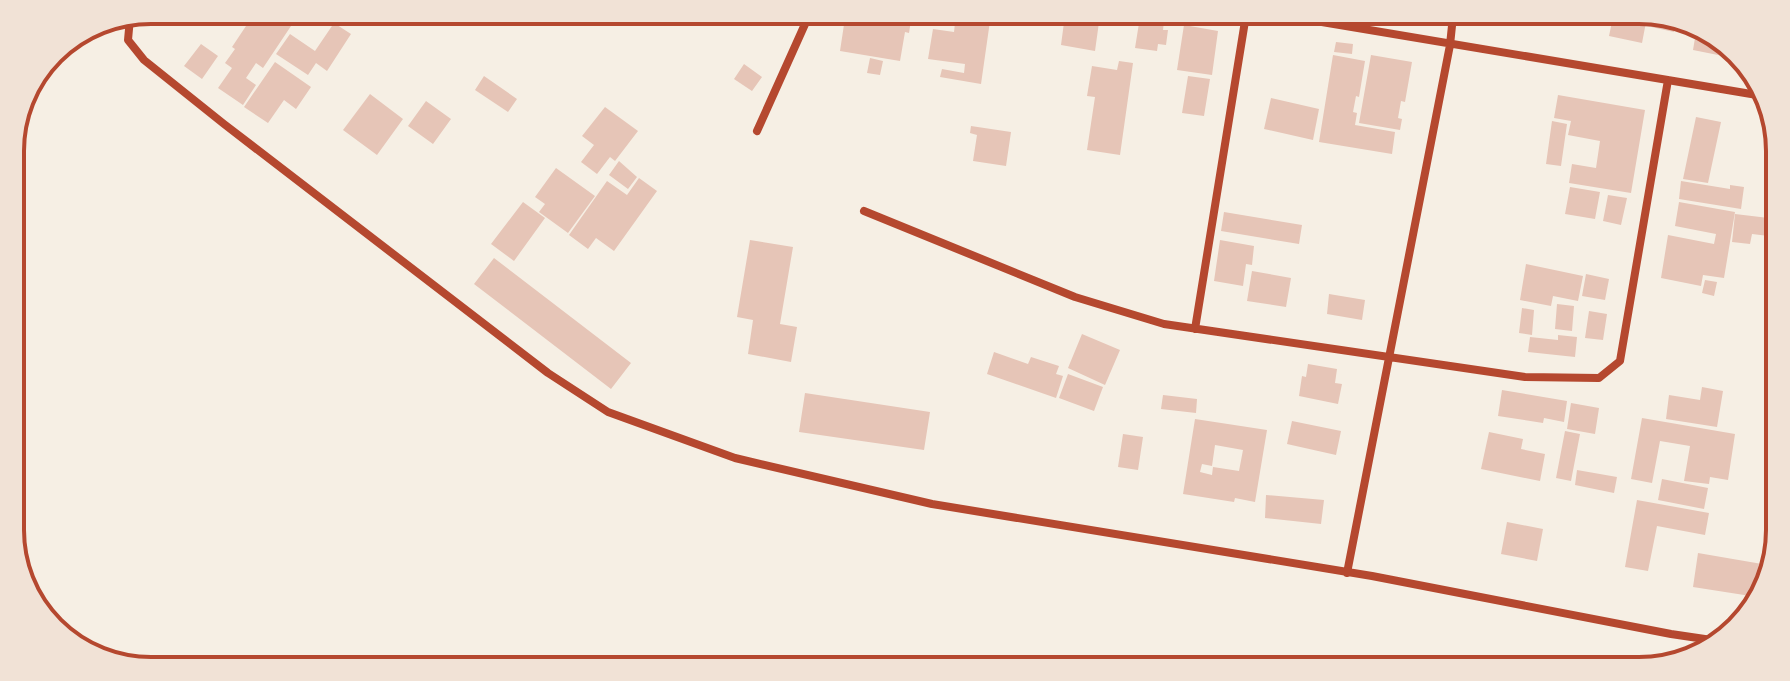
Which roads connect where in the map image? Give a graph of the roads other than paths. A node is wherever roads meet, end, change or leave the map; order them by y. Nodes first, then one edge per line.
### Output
1 (805, 24) edge
2 (1245, 24) edge
3 (1331, 24) edge
4 (1452, 24) edge
5 (129, 26) edge
6 (1450, 45) junction
7 (1668, 80) junction
8 (1752, 94) edge
9 (757, 131) dead end
10 (864, 211) dead end
11 (1195, 329) junction
12 (1390, 358) junction
13 (1347, 573) junction
14 (1703, 639) edge

1 - 9 street
2 - 11 street
3 - 6 street
4 - 6 street
5 - 13 street
6 - 7 street
6 - 12 street
7 - 8 street
7 - 12 street
10 - 11 street
11 - 12 street
12 - 13 street
13 - 14 street

